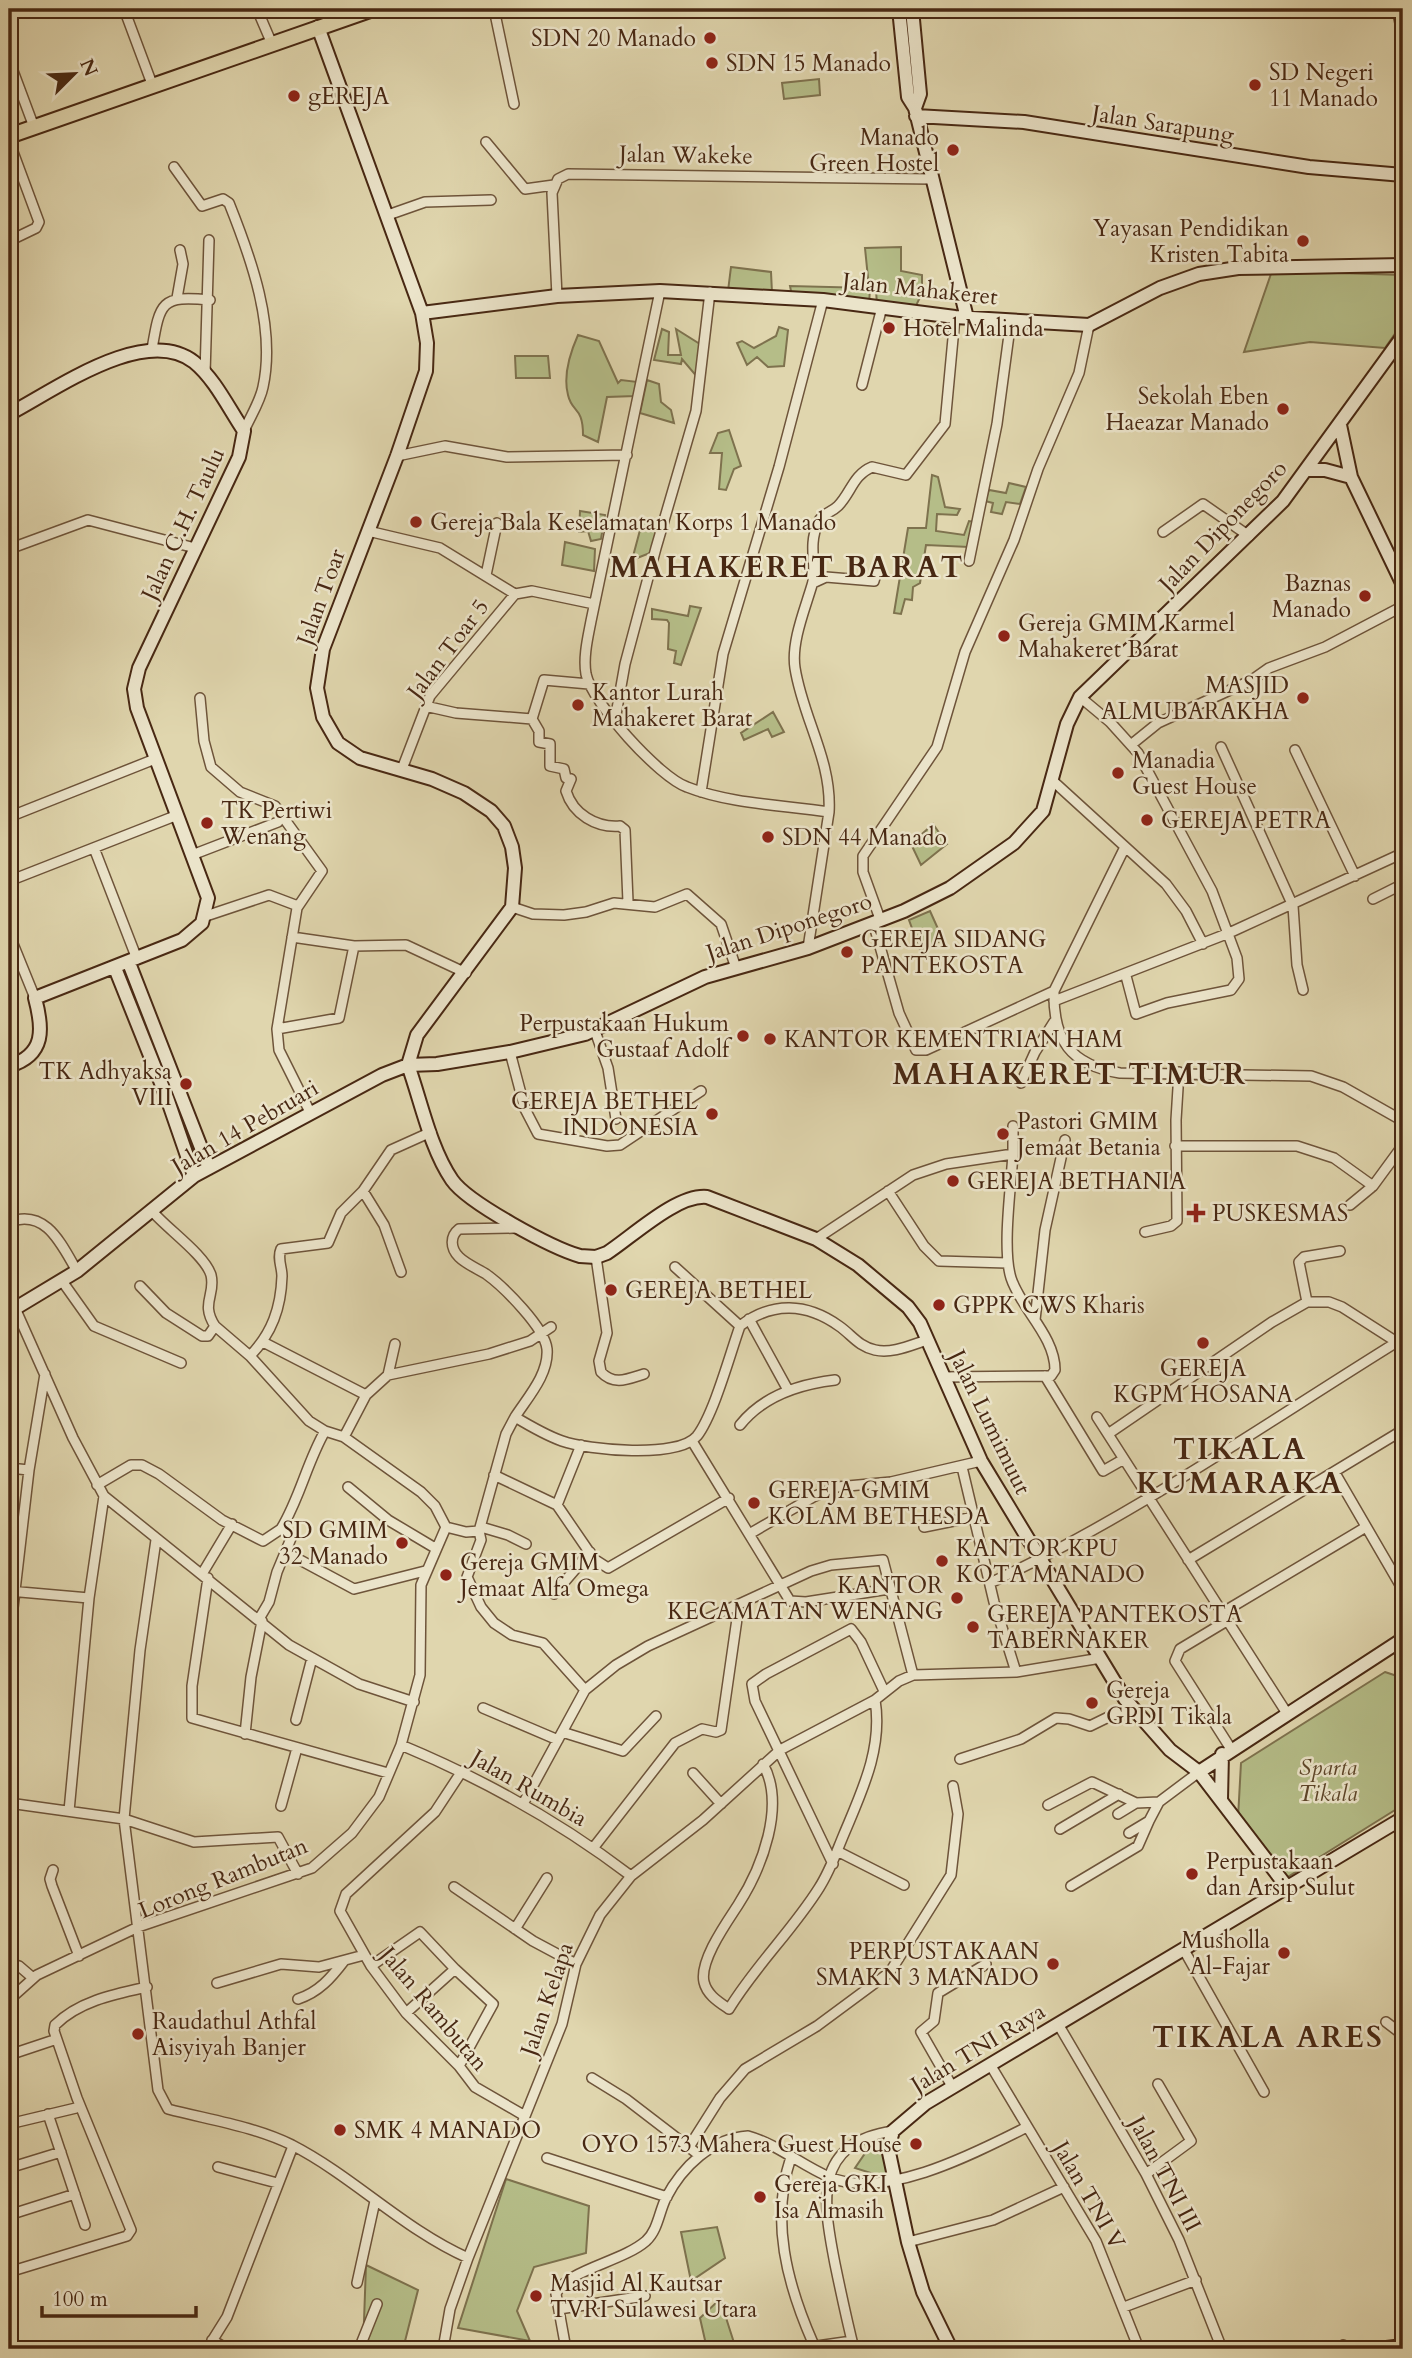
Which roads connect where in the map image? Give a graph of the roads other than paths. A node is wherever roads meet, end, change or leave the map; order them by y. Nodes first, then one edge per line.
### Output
1 (124, 9) edge
2 (257, 9) edge
3 (373, 9) edge
4 (494, 9) edge
5 (899, 9) edge
6 (912, 9) edge
7 (1398, 9) edge
8 (318, 27) junction
9 (1403, 37) edge
10 (272, 44) junction
11 (9, 60) edge
12 (152, 84) junction
13 (514, 104) dead end
14 (916, 112) junction
15 (34, 127) junction
16 (9, 136) edge
17 (9, 141) edge
18 (486, 142) dead end
19 (174, 167) dead end
20 (1403, 175) edge
21 (932, 179) junction
22 (554, 185) junction
23 (491, 200) dead end
24 (388, 215) junction
25 (209, 240) dead end
26 (9, 241) edge
27 (180, 250) dead end
28 (1403, 265) edge
29 (660, 291) junction
30 (710, 292) junction
31 (557, 296) junction
32 (177, 298) junction
33 (210, 300) junction
34 (823, 300) junction
35 (882, 307) junction
36 (422, 313) junction
37 (961, 318) junction
38 (1011, 320) junction
39 (1089, 325) junction
40 (1403, 336) edge
41 (152, 349) junction
42 (205, 374) junction
43 (862, 385) dead end
44 (9, 414) edge
45 (1339, 425) junction
46 (244, 431) junction
47 (627, 455) junction
48 (397, 456) junction
49 (1307, 470) junction
50 (1351, 477) junction
51 (497, 523) dead end
52 (1403, 527) edge
53 (368, 531) junction
54 (1163, 532) dead end
55 (1249, 536) junction
56 (195, 548) junction
57 (9, 549) edge
58 (969, 561) dead end
59 (879, 564) dead end
60 (486, 575) junction
61 (1402, 582) edge
62 (813, 583) junction
63 (515, 593) junction
64 (594, 604) junction
65 (1403, 606) edge
66 (589, 684) junction
67 (1080, 697) junction
68 (200, 698) dead end
69 (425, 706) junction
70 (532, 719) junction
71 (615, 720) junction
72 (1132, 744) junction
73 (1221, 747) dead end
74 (1295, 750) dead end
75 (155, 759) junction
76 (401, 769) junction
77 (1053, 781) junction
78 (701, 792) junction
79 (829, 812) junction
80 (175, 816) junction
81 (9, 817) edge
82 (278, 822) dead end
83 (1125, 847) junction
84 (94, 848) junction
85 (1403, 853) edge
86 (191, 855) junction
87 (1355, 876) junction
88 (9, 881) edge
89 (1403, 884) edge
90 (1373, 899) dead end
91 (628, 902) junction
92 (298, 906) junction
93 (1293, 906) junction
94 (512, 907) junction
95 (206, 916) junction
96 (876, 921) junction
97 (1230, 933) junction
98 (9, 934) edge
99 (292, 937) junction
100 (1203, 944) junction
101 (354, 946) junction
102 (808, 948) junction
103 (133, 961) junction
104 (115, 968) junction
105 (736, 968) junction
106 (466, 973) junction
107 (1126, 976) junction
108 (1303, 990) dead end
109 (1054, 996) junction
110 (35, 998) junction
111 (152, 1022) junction
112 (1054, 1022) junction
113 (139, 1027) junction
114 (277, 1029) junction
115 (595, 1031) junction
116 (510, 1052) junction
117 (408, 1065) junction
118 (9, 1066) edge
119 (1179, 1072) junction
120 (1021, 1083) dead end
121 (701, 1091) dead end
122 (174, 1095) junction
123 (310, 1112) junction
124 (616, 1119) dead end
125 (1403, 1121) edge
126 (1013, 1125) dead end
127 (431, 1132) junction
128 (1065, 1140) dead end
129 (1403, 1145) edge
130 (1175, 1146) junction
131 (1013, 1154) junction
132 (209, 1168) junction
133 (194, 1176) junction
134 (1373, 1186) junction
135 (363, 1191) junction
136 (888, 1191) junction
137 (1350, 1205) dead end
138 (152, 1211) junction
139 (9, 1222) edge
140 (523, 1228) junction
141 (1145, 1232) dead end
142 (816, 1239) junction
143 (1340, 1251) dead end
144 (596, 1257) junction
145 (1007, 1263) junction
146 (675, 1267) dead end
147 (77, 1271) junction
148 (401, 1272) dead end
149 (62, 1281) junction
150 (140, 1286) dead end
151 (1307, 1302) junction
152 (12, 1310) edge
153 (749, 1319) junction
154 (1035, 1320) junction
155 (215, 1326) junction
156 (740, 1326) junction
157 (551, 1327) dead end
158 (542, 1334) junction
159 (927, 1340) junction
160 (263, 1342) junction
161 (395, 1344) dead end
162 (1400, 1344) edge
163 (250, 1356) junction
164 (181, 1363) dead end
165 (46, 1372) junction
166 (644, 1374) dead end
167 (388, 1375) junction
168 (1045, 1376) junction
169 (943, 1377) junction
170 (835, 1380) dead end
171 (788, 1390) junction
172 (366, 1395) junction
173 (515, 1417) junction
174 (1097, 1417) dead end
175 (740, 1424) dead end
176 (1403, 1430) edge
177 (325, 1431) junction
178 (1108, 1434) junction
179 (344, 1437) junction
180 (692, 1441) junction
181 (581, 1445) junction
182 (1124, 1459) junction
183 (981, 1461) junction
184 (962, 1467) junction
185 (9, 1468) edge
186 (29, 1471) junction
187 (1335, 1473) junction
188 (494, 1475) junction
189 (97, 1485) junction
190 (348, 1487) dead end
191 (104, 1496) junction
192 (1149, 1496) junction
193 (729, 1498) junction
194 (557, 1506) junction
195 (974, 1517) junction
196 (232, 1524) junction
197 (446, 1527) junction
198 (924, 1527) dead end
199 (1366, 1527) junction
200 (281, 1529) junction
201 (480, 1529) junction
202 (751, 1533) junction
203 (156, 1540) junction
204 (526, 1544) dead end
205 (435, 1548) junction
206 (590, 1552) junction
207 (287, 1553) junction
208 (1040, 1560) junction
209 (1188, 1560) junction
210 (425, 1571) junction
211 (205, 1576) junction
212 (780, 1583) junction
213 (990, 1583) junction
214 (889, 1589) junction
215 (1403, 1590) edge
216 (12, 1591) edge
217 (554, 1594) dead end
218 (89, 1598) junction
219 (739, 1605) junction
220 (1223, 1618) junction
221 (260, 1620) junction
222 (1403, 1639) edge
223 (9, 1642) edge
224 (1397, 1649) edge
225 (312, 1658) junction
226 (1101, 1658) junction
227 (1016, 1672) junction
228 (913, 1675) junction
229 (585, 1690) junction
230 (884, 1691) junction
231 (875, 1700) junction
232 (414, 1702) junction
233 (1131, 1706) junction
234 (482, 1708) dead end
235 (1287, 1714) junction
236 (656, 1716) dead end
237 (296, 1720) dead end
238 (244, 1734) junction
239 (560, 1736) junction
240 (401, 1745) junction
241 (297, 1748) junction
242 (780, 1750) junction
243 (1227, 1752) junction
244 (960, 1759) dead end
245 (763, 1764) junction
246 (462, 1771) junction
247 (1199, 1772) junction
248 (388, 1773) junction
249 (693, 1773) dead end
250 (953, 1786) dead end
251 (1119, 1794) junction
252 (1221, 1798) junction
253 (1159, 1802) junction
254 (9, 1803) edge
255 (1136, 1803) junction
256 (523, 1804) junction
257 (721, 1804) junction
258 (1048, 1805) dead end
259 (281, 1806) dead end
260 (69, 1811) junction
261 (1118, 1814) dead end
262 (1403, 1818) edge
263 (124, 1819) junction
264 (1149, 1821) junction
265 (1060, 1829) dead end
266 (1129, 1833) dead end
267 (594, 1847) junction
268 (837, 1851) junction
269 (833, 1864) junction
270 (53, 1870) dead end
271 (298, 1874) junction
272 (631, 1875) junction
273 (547, 1878) dead end
274 (904, 1885) dead end
275 (1072, 1886) dead end
276 (454, 1887) dead end
277 (1287, 1887) junction
278 (138, 1927) junction
279 (515, 1929) junction
280 (1184, 1950) junction
281 (364, 1955) junction
282 (79, 1956) junction
283 (344, 1961) junction
284 (9, 1964) edge
285 (576, 1964) junction
286 (986, 1964) dead end
287 (370, 1966) junction
288 (455, 1969) junction
289 (33, 1978) junction
290 (217, 1983) dead end
291 (147, 1987) junction
292 (298, 1999) dead end
293 (9, 2000) edge
294 (406, 2013) junction
295 (1386, 2022) dead end
296 (1058, 2024) junction
297 (1403, 2035) edge
298 (51, 2041) dead end
299 (9, 2055) edge
300 (459, 2066) junction
301 (991, 2066) junction
302 (592, 2078) dead end
303 (1158, 2084) dead end
304 (953, 2088) junction
305 (1264, 2092) dead end
306 (76, 2108) dead end
307 (48, 2114) junction
308 (525, 2116) junction
309 (9, 2124) edge
310 (1027, 2127) junction
311 (893, 2131) junction
312 (293, 2146) junction
313 (689, 2147) junction
314 (61, 2152) junction
315 (699, 2155) junction
316 (791, 2157) junction
317 (547, 2158) dead end
318 (218, 2167) dead end
319 (9, 2168) edge
320 (1146, 2174) junction
321 (828, 2177) junction
322 (895, 2180) junction
323 (276, 2183) junction
324 (1064, 2187) junction
325 (75, 2194) junction
326 (667, 2197) junction
327 (375, 2201) junction
328 (9, 2215) edge
329 (85, 2225) dead end
330 (908, 2242) junction
331 (468, 2258) junction
332 (9, 2272) edge
333 (1196, 2280) junction
334 (357, 2283) dead end
335 (645, 2296) dead end
336 (377, 2304) dead end
337 (1124, 2307) junction
338 (559, 2309) junction
339 (209, 2345) edge
340 (853, 2345) edge
341 (948, 2348) edge
342 (1396, 2348) edge
343 (227, 2349) edge
344 (359, 2349) edge
345 (443, 2349) edge
346 (566, 2349) edge
347 (1139, 2349) edge
348 (1222, 2349) edge
349 (1378, 2349) edge

1 - 12 street
2 - 10 street
3 - 8 main road
4 - 13 street
5 - 14 street
6 - 14 street
7 - 9 street
8 - 10 main road
8 - 24 street, Jalan Toar
10 - 12 main road
11 - 15 street
12 - 15 main road
14 - 20 street, Jalan Sarapung
14 - 21 street
15 - 16 main road
17 - 26 street
18 - 22 street
19 - 46 street
21 - 22 street, Jalan Wakeke
21 - 37 street
22 - 31 street
23 - 24 street
24 - 36 street, Jalan Toar
25 - 33 street
27 - 32 street
28 - 39 street
29 - 30 street, Jalan Mahakeret
29 - 31 street, Jalan Mahakeret
29 - 47 street
30 - 34 street, Jalan Mahakeret
30 - 71 street
31 - 36 street, Jalan Mahakeret
32 - 33 street
32 - 41 street
33 - 42 street
34 - 35 street, Jalan Mahakeret
34 - 78 street
35 - 37 street, Jalan Mahakeret
35 - 43 street
36 - 48 street, Jalan Toar
37 - 38 street, Jalan Mahakeret
37 - 62 street
38 - 39 street, Jalan Mahakeret
38 - 58 street
39 - 96 street
40 - 45 street, Jalan Diponegoro
41 - 42 street, Jalan C.H. Taulu
41 - 44 street, Jalan C.H. Taulu
42 - 46 street, Jalan C.H. Taulu
45 - 49 street, Jalan Diponegoro
45 - 50 street
46 - 56 street, Jalan C.H. Taulu
47 - 48 street
47 - 64 street
48 - 53 street, Jalan Toar
49 - 50 street
49 - 55 street, Jalan Diponegoro
50 - 61 street
51 - 60 street
52 - 61 street
53 - 60 street
53 - 76 street, Jalan Toar
54 - 55 street
55 - 67 street, Jalan Diponegoro
56 - 57 street
56 - 75 street, Jalan C.H. Taulu
59 - 62 street
60 - 63 street
62 - 79 street
63 - 64 street
63 - 69 street, Jalan Toar 5
64 - 66 street
65 - 72 street
66 - 70 street
66 - 71 street
67 - 72 street
67 - 77 street, Jalan Diponegoro
68 - 92 street
69 - 70 street
69 - 76 street, Jalan Toar 5
70 - 91 street
71 - 78 street
72 - 97 street
73 - 93 street
74 - 87 street
75 - 80 street
75 - 81 street
76 - 94 street, Jalan Toar
77 - 83 street
77 - 96 street, Jalan Diponegoro
78 - 79 street
79 - 102 street
80 - 84 street
80 - 86 street
82 - 86 street
83 - 100 street
83 - 109 street
84 - 88 street
84 - 103 street
85 - 87 street
86 - 95 street
87 - 93 street
89 - 90 street
91 - 94 street
91 - 105 street
92 - 95 street
92 - 99 street
93 - 97 street
93 - 108 street
94 - 106 street
95 - 103 street
96 - 102 street, Jalan Diponegoro
96 - 109 street
97 - 100 street
97 - 107 street
98 - 110 street
99 - 101 street
99 - 114 street
100 - 107 street
101 - 106 street
101 - 114 street
102 - 105 street, Jalan Diponegoro
103 - 104 street
103 - 111 street
104 - 110 street
104 - 113 street
105 - 115 street, Jalan Diponegoro
106 - 117 street
107 - 109 street
109 - 112 street
110 - 118 street
111 - 113 street
111 - 122 street
112 - 119 street
112 - 120 street
113 - 122 street
114 - 123 street
115 - 116 street, Jalan Diponegoro
115 - 124 street
116 - 117 street, Jalan Diponegoro
116 - 121 street
117 - 123 street, Jalan 14 Pebruari
117 - 127 street
119 - 125 street
119 - 130 street
122 - 132 street
122 - 133 street
123 - 132 street, Jalan 14 Pebruari
126 - 131 street
127 - 135 street
127 - 140 street
128 - 154 street
129 - 134 street
130 - 134 street
130 - 141 street
131 - 136 street
131 - 145 street
132 - 133 street, Jalan 14 Pebruari
133 - 138 street, Jalan 14 Pebruari
134 - 137 street
135 - 148 street
135 - 160 street
136 - 142 street
136 - 145 street
138 - 147 street, Jalan 14 Pebruari
138 - 155 street
139 - 147 street
140 - 144 street
140 - 158 street
142 - 144 street, Jalan Lumimuut
142 - 159 street, Jalan Lumimuut
143 - 151 street
144 - 166 street
145 - 154 street
146 - 156 street
147 - 149 street, Jalan 14 Pebruari
149 - 152 street, Jalan 14 Pebruari
149 - 164 street
150 - 155 street
151 - 162 street
151 - 178 street
152 - 165 street
153 - 156 street
153 - 159 street
153 - 171 street
154 - 168 street
155 - 163 street
156 - 180 street
157 - 158 street
158 - 167 street
158 - 173 street
159 - 169 street, Jalan Lumimuut
160 - 163 street
160 - 172 street
161 - 167 street
162 - 192 street
163 - 177 street
165 - 186 street
165 - 189 street
167 - 172 street
168 - 169 street
168 - 182 street
169 - 183 street, Jalan Lumimuut
170 - 171 street
171 - 175 street
172 - 179 street
173 - 181 street
173 - 188 street
174 - 178 street
176 - 187 street
177 - 179 street
177 - 200 street
178 - 182 street
179 - 197 street
180 - 181 street
180 - 193 street
181 - 194 street
182 - 192 street
183 - 184 street
183 - 208 street, Jalan Lumimuut
184 - 195 street
184 - 202 street
185 - 186 street
186 - 216 street
187 - 199 street
187 - 209 street
188 - 194 street
188 - 201 street
189 - 191 street
189 - 196 street
190 - 205 street
191 - 203 street
191 - 218 street
192 - 208 street
192 - 209 street
193 - 202 street
193 - 206 street
194 - 206 street
195 - 198 street
195 - 213 street
196 - 200 street
196 - 211 street
197 - 201 street
197 - 205 street, Lorong Rambutan
199 - 215 street
199 - 220 street
200 - 207 street
201 - 204 street
201 - 229 street
202 - 212 street
203 - 211 street
203 - 263 street
205 - 210 street, Lorong Rambutan
206 - 217 street
207 - 210 street
207 - 221 street
208 - 213 street
208 - 226 street, Jalan Lumimuut
209 - 220 street
210 - 232 street, Lorong Rambutan
211 - 221 street
211 - 238 street
212 - 214 street
212 - 214 street
212 - 219 street
213 - 227 street
214 - 228 street
216 - 218 street
216 - 223 street
218 - 260 street
219 - 229 street
219 - 267 street
220 - 235 street
220 - 243 street
221 - 225 street
221 - 238 street
222 - 224 street
224 - 235 street
225 - 232 street
225 - 237 street
226 - 227 street
226 - 233 street, Jalan Lumimuut
227 - 228 street
228 - 230 street, Jalan Kelapa
229 - 239 street
230 - 231 street, Jalan Kelapa
230 - 242 street
231 - 242 street, Jalan Kelapa
231 - 268 street
232 - 240 street, Lorong Rambutan
233 - 244 street
233 - 247 street, Jalan Lumimuut
234 - 239 street
235 - 243 street
236 - 239 street
238 - 241 street
239 - 256 street
240 - 246 street, Jalan Rumbia
240 - 248 street, Lorong Rambutan
241 - 248 street
241 - 259 street
242 - 245 street, Jalan Kelapa
242 - 269 street
243 - 247 street
243 - 252 street
245 - 257 street, Jalan Kelapa
245 - 269 street
246 - 256 street, Jalan Rumbia
246 - 281 street, Jalan Rambutan
247 - 252 street, Jalan Lumimuut
247 - 253 street
248 - 271 street, Lorong Rambutan
249 - 257 street
250 - 313 street
251 - 255 street
251 - 258 street
251 - 265 street
252 - 277 street, Jalan Lumimuut
253 - 255 street
253 - 264 street
254 - 260 street
255 - 261 street
256 - 267 street, Jalan Rumbia
257 - 272 street, Jalan Kelapa
260 - 263 street
262 - 277 street, Jalan TNI Raya
263 - 271 street
263 - 278 street
264 - 266 street
264 - 275 street
267 - 272 street, Jalan Rumbia
268 - 269 street
268 - 274 street
270 - 282 street
271 - 278 street, Lorong Rambutan
272 - 285 street, Jalan Kelapa
273 - 279 street
276 - 279 street
277 - 280 street, Jalan TNI Raya
278 - 282 street
278 - 291 street, Lorong Rambutan
279 - 285 street
280 - 296 street, Jalan TNI Raya
280 - 305 street
281 - 283 street
281 - 287 street, Jalan Rambutan
282 - 289 street
283 - 290 street
283 - 292 street
284 - 289 street
285 - 308 street, Jalan Kelapa
286 - 304 street
287 - 288 street
287 - 294 street, Jalan Rambutan
288 - 294 street
288 - 300 street
289 - 293 street
291 - 312 street, Lorong Rambutan
291 - 332 street
294 - 300 street, Jalan Rambutan
295 - 297 street
296 - 301 street, Jalan TNI Raya
296 - 320 street, Jalan TNI III
298 - 299 street
300 - 308 street, Jalan Rambutan
301 - 304 street, Jalan TNI Raya
301 - 310 street, Jalan TNI V
302 - 313 street
303 - 320 street
304 - 311 street, Jalan TNI Raya
306 - 307 street
307 - 309 street
307 - 314 street
308 - 331 street, Jalan Kelapa
310 - 322 street
310 - 324 street, Jalan TNI V
311 - 321 street
311 - 322 street
312 - 323 street
312 - 327 street, Lorong Rambutan
313 - 315 street
314 - 319 street
314 - 325 street
315 - 316 street
315 - 326 street
316 - 321 street
316 - 340 street
317 - 326 street
318 - 323 street
320 - 333 street, Jalan TNI III
321 - 322 street
321 - 340 street
322 - 330 street
323 - 339 street
324 - 330 street
324 - 337 street, Jalan TNI V
325 - 328 street
325 - 329 street
326 - 338 street
327 - 331 street, Lorong Rambutan
327 - 334 street
330 - 341 street
331 - 345 street, Jalan Kelapa
333 - 337 street
333 - 348 street, Jalan TNI III
335 - 338 street
336 - 344 street
337 - 347 street, Jalan TNI V
338 - 346 street
339 - 343 street
342 - 349 street

